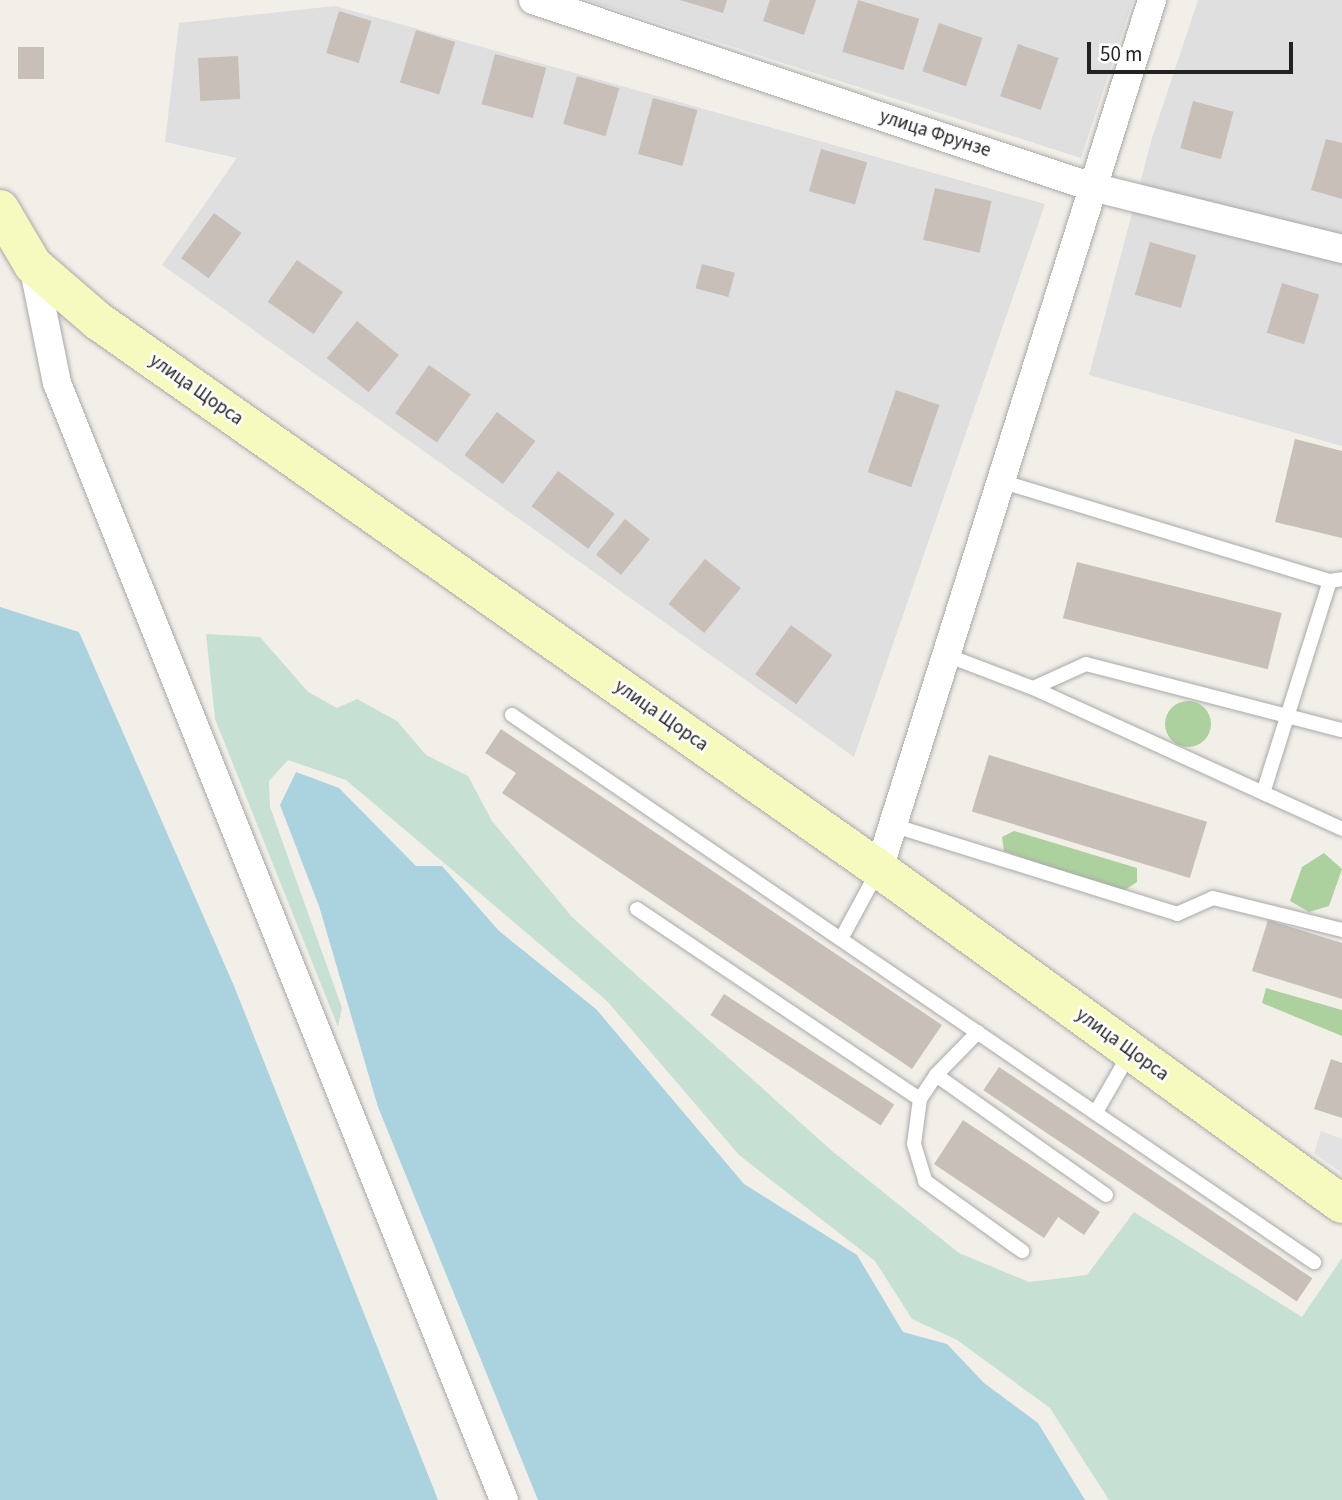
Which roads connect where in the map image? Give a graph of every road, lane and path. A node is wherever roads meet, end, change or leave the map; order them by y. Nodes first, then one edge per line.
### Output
1 (533, 0) edge
2 (1152, 0) edge
3 (1092, 187) junction
4 (0, 209) edge
5 (1342, 249) edge
6 (33, 265) junction
7 (1000, 481) junction
8 (1336, 580) edge
9 (946, 655) junction
10 (1033, 688) junction
11 (512, 715) dead end
12 (1293, 715) junction
13 (1342, 730) edge
14 (1265, 790) junction
15 (892, 825) junction
16 (1342, 829) edge
17 (879, 869) junction
18 (637, 909) dead end
19 (1342, 930) edge
20 (841, 939) junction
21 (978, 1032) junction
22 (1131, 1051) junction
23 (936, 1074) junction
24 (919, 1098) junction
25 (1096, 1112) junction
26 (1105, 1195) dead end
27 (1342, 1204) edge
28 (1022, 1251) dead end
29 (1314, 1262) dead end
30 (504, 1500) edge

1 - 3 street, улица Фрунзе
2 - 3 street
3 - 5 street, улица Фрунзе
3 - 7 street
4 - 6 street, улица Щорса
6 - 17 street, улица Щорса
6 - 30 street
7 - 8 lane
7 - 9 street
8 - 12 lane
9 - 10 lane
9 - 15 street
10 - 12 lane
10 - 14 lane
11 - 20 lane
12 - 13 lane
12 - 14 lane
14 - 16 lane
15 - 17 street
15 - 19 lane
17 - 20 lane
17 - 22 street, улица Щорса
18 - 24 lane
20 - 21 lane
21 - 23 lane
21 - 25 lane
22 - 25 lane
22 - 27 street, улица Щорса
23 - 24 lane
23 - 26 lane
24 - 28 lane
25 - 29 lane

